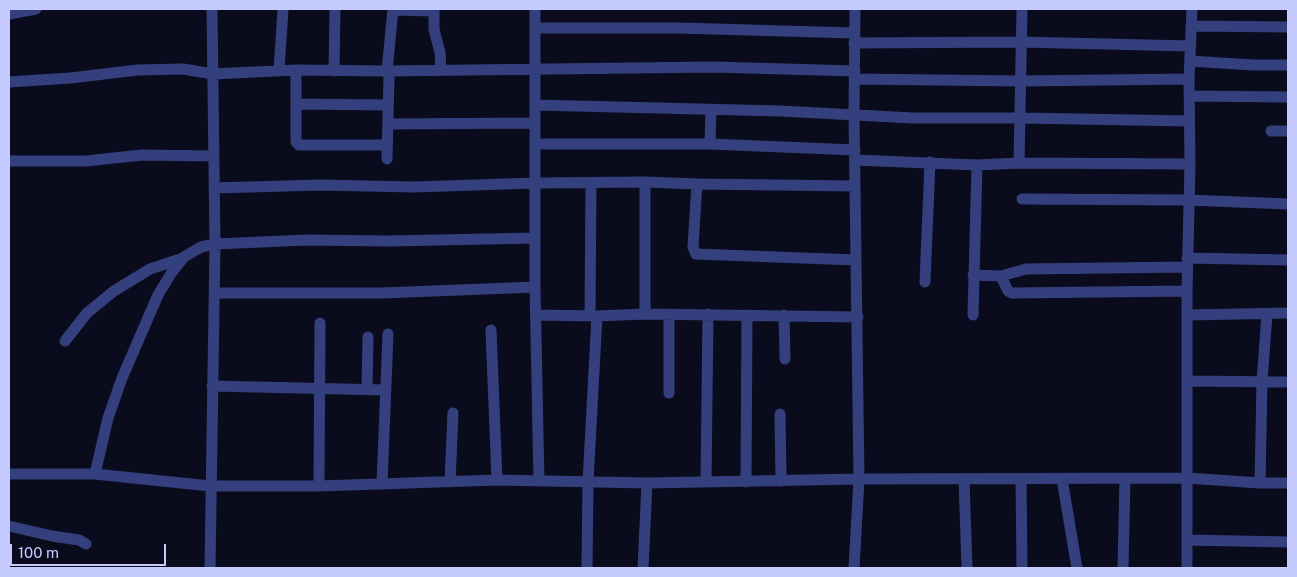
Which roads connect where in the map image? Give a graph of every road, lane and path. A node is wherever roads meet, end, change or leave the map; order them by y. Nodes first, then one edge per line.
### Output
1 (36, 9) edge
2 (212, 9) edge
3 (283, 9) edge
4 (335, 9) edge
5 (393, 9) edge
6 (535, 9) edge
7 (855, 9) edge
8 (1022, 9) edge
9 (1192, 9) edge
10 (11, 12) edge
11 (1192, 26) junction
12 (1288, 27) edge
13 (535, 28) junction
14 (854, 38) junction
15 (1020, 42) junction
16 (1191, 46) junction
17 (1190, 61) junction
18 (1288, 65) edge
19 (296, 70) junction
20 (441, 70) junction
21 (535, 70) junction
22 (279, 71) junction
23 (334, 71) junction
24 (387, 71) junction
25 (213, 74) junction
26 (855, 75) junction
27 (1189, 79) junction
28 (1020, 81) junction
29 (9, 82) edge
30 (1189, 96) junction
31 (1288, 97) edge
32 (296, 104) junction
33 (388, 105) junction
34 (536, 105) junction
35 (710, 110) junction
36 (854, 114) junction
37 (1021, 118) junction
38 (1190, 120) junction
39 (535, 123) junction
40 (388, 124) junction
41 (1271, 131) dead end
42 (1288, 131) edge
43 (536, 144) junction
44 (710, 144) junction
45 (387, 145) junction
46 (855, 155) junction
47 (214, 156) junction
48 (387, 159) dead end
49 (9, 161) edge
50 (930, 162) junction
51 (1019, 163) junction
52 (1190, 164) junction
53 (977, 165) junction
54 (645, 182) junction
55 (535, 183) junction
56 (591, 183) junction
57 (696, 184) junction
58 (855, 186) junction
59 (214, 188) junction
60 (1022, 199) dead end
61 (1188, 200) junction
62 (1288, 204) edge
63 (535, 238) junction
64 (215, 244) junction
65 (184, 257) junction
66 (856, 260) junction
67 (1288, 260) edge
68 (1187, 263) junction
69 (973, 276) junction
70 (1001, 276) junction
71 (925, 282) dead end
72 (535, 287) junction
73 (1187, 291) junction
74 (215, 293) junction
75 (1288, 313) edge
76 (645, 314) junction
77 (669, 314) junction
78 (708, 314) junction
79 (1266, 314) junction
80 (536, 315) junction
81 (747, 315) junction
82 (784, 315) junction
83 (973, 315) dead end
84 (1187, 315) junction
85 (593, 316) junction
86 (858, 317) junction
87 (320, 322) dead end
88 (491, 330) dead end
89 (388, 334) dead end
90 (368, 337) dead end
91 (65, 342) dead end
92 (786, 359) dead end
93 (1187, 381) junction
94 (1262, 382) junction
95 (1288, 382) edge
96 (212, 386) junction
97 (320, 389) junction
98 (367, 389) junction
99 (386, 390) junction
100 (669, 393) dead end
101 (454, 413) dead end
102 (780, 414) dead end
103 (9, 474) edge
104 (95, 474) junction
105 (964, 478) junction
106 (1125, 478) junction
107 (1186, 478) junction
108 (859, 479) junction
109 (1021, 479) junction
110 (1062, 479) junction
111 (497, 480) junction
112 (539, 481) junction
113 (781, 481) junction
114 (450, 482) junction
115 (588, 482) junction
116 (647, 482) junction
117 (706, 482) junction
118 (746, 482) junction
119 (1260, 483) junction
120 (1288, 483) edge
121 (382, 484) junction
122 (210, 486) junction
123 (319, 486) junction
124 (9, 526) edge
125 (1187, 540) junction
126 (1288, 542) edge
127 (86, 544) dead end
128 (210, 568) edge
129 (587, 568) edge
130 (643, 568) edge
131 (854, 568) edge
132 (967, 568) edge
133 (1022, 568) edge
134 (1077, 568) edge
135 (1123, 568) edge
136 (1187, 568) edge

1 - 10 street
2 - 25 street
3 - 22 street
4 - 23 street
5 - 20 street
5 - 24 street
6 - 13 street
7 - 14 street
8 - 15 street
9 - 11 street
11 - 12 street
11 - 16 street
13 - 14 street
13 - 21 street
14 - 15 street
14 - 26 street
15 - 16 street
15 - 28 street
16 - 17 street
17 - 18 street
17 - 27 street
19 - 22 street
19 - 23 street
19 - 32 street
20 - 21 street
20 - 24 street
21 - 26 street
21 - 34 street
22 - 25 street
23 - 24 street
24 - 33 street
25 - 29 street
25 - 47 street
26 - 28 street
26 - 36 street
27 - 28 street
27 - 30 street
28 - 37 street
30 - 31 street
30 - 38 street
32 - 33 street
32 - 45 street
33 - 40 street
34 - 35 street
34 - 39 street
35 - 36 street
35 - 44 street
36 - 37 street
36 - 46 street
37 - 38 street
37 - 51 street
38 - 52 street
39 - 40 street
39 - 43 street
40 - 45 street
41 - 42 street
43 - 44 street
43 - 55 street
44 - 46 street
45 - 48 street
46 - 50 street
46 - 58 street
47 - 49 street
47 - 59 street
50 - 53 street
50 - 71 street
51 - 52 street
51 - 53 street
52 - 61 street
53 - 69 street
54 - 56 street
54 - 57 street
54 - 76 street
55 - 56 street
55 - 59 street
55 - 63 street
56 - 85 street
57 - 58 street
57 - 66 street
58 - 66 street
59 - 64 street
60 - 61 street
61 - 62 street
61 - 68 street
63 - 64 street
63 - 72 street
64 - 65 street
64 - 74 street
65 - 91 street
65 - 104 street
66 - 86 street
67 - 68 street
68 - 70 street
68 - 73 street
69 - 70 street
69 - 83 street
70 - 73 street
72 - 74 street
72 - 80 street
73 - 84 street
74 - 96 street
75 - 79 street
76 - 77 street
76 - 85 street
77 - 78 street
77 - 100 street
78 - 81 street
78 - 117 street
79 - 84 street
79 - 94 street
80 - 85 street
80 - 112 street
81 - 82 street
81 - 118 street
82 - 86 street
82 - 92 street
84 - 93 street
85 - 115 street
86 - 108 street
87 - 97 street
88 - 111 street
89 - 99 street
90 - 98 street
93 - 94 street
93 - 107 street
94 - 95 street
94 - 119 street
96 - 97 street
96 - 122 street
97 - 98 street
97 - 123 street
98 - 99 street
99 - 121 street
101 - 114 street
102 - 113 street
103 - 104 street
104 - 122 street
105 - 108 street
105 - 109 street
105 - 132 street
106 - 107 street
106 - 110 street
106 - 135 street
107 - 119 street
107 - 125 street
108 - 113 street
108 - 131 street
109 - 110 street
109 - 133 street
110 - 134 street
111 - 112 street
111 - 114 street
112 - 115 street
113 - 118 street
114 - 121 street
115 - 116 street
115 - 129 street
116 - 117 street
116 - 130 street
117 - 118 street
119 - 120 street
121 - 123 street
122 - 123 street
122 - 128 street
124 - 127 street
125 - 126 street
125 - 136 street

